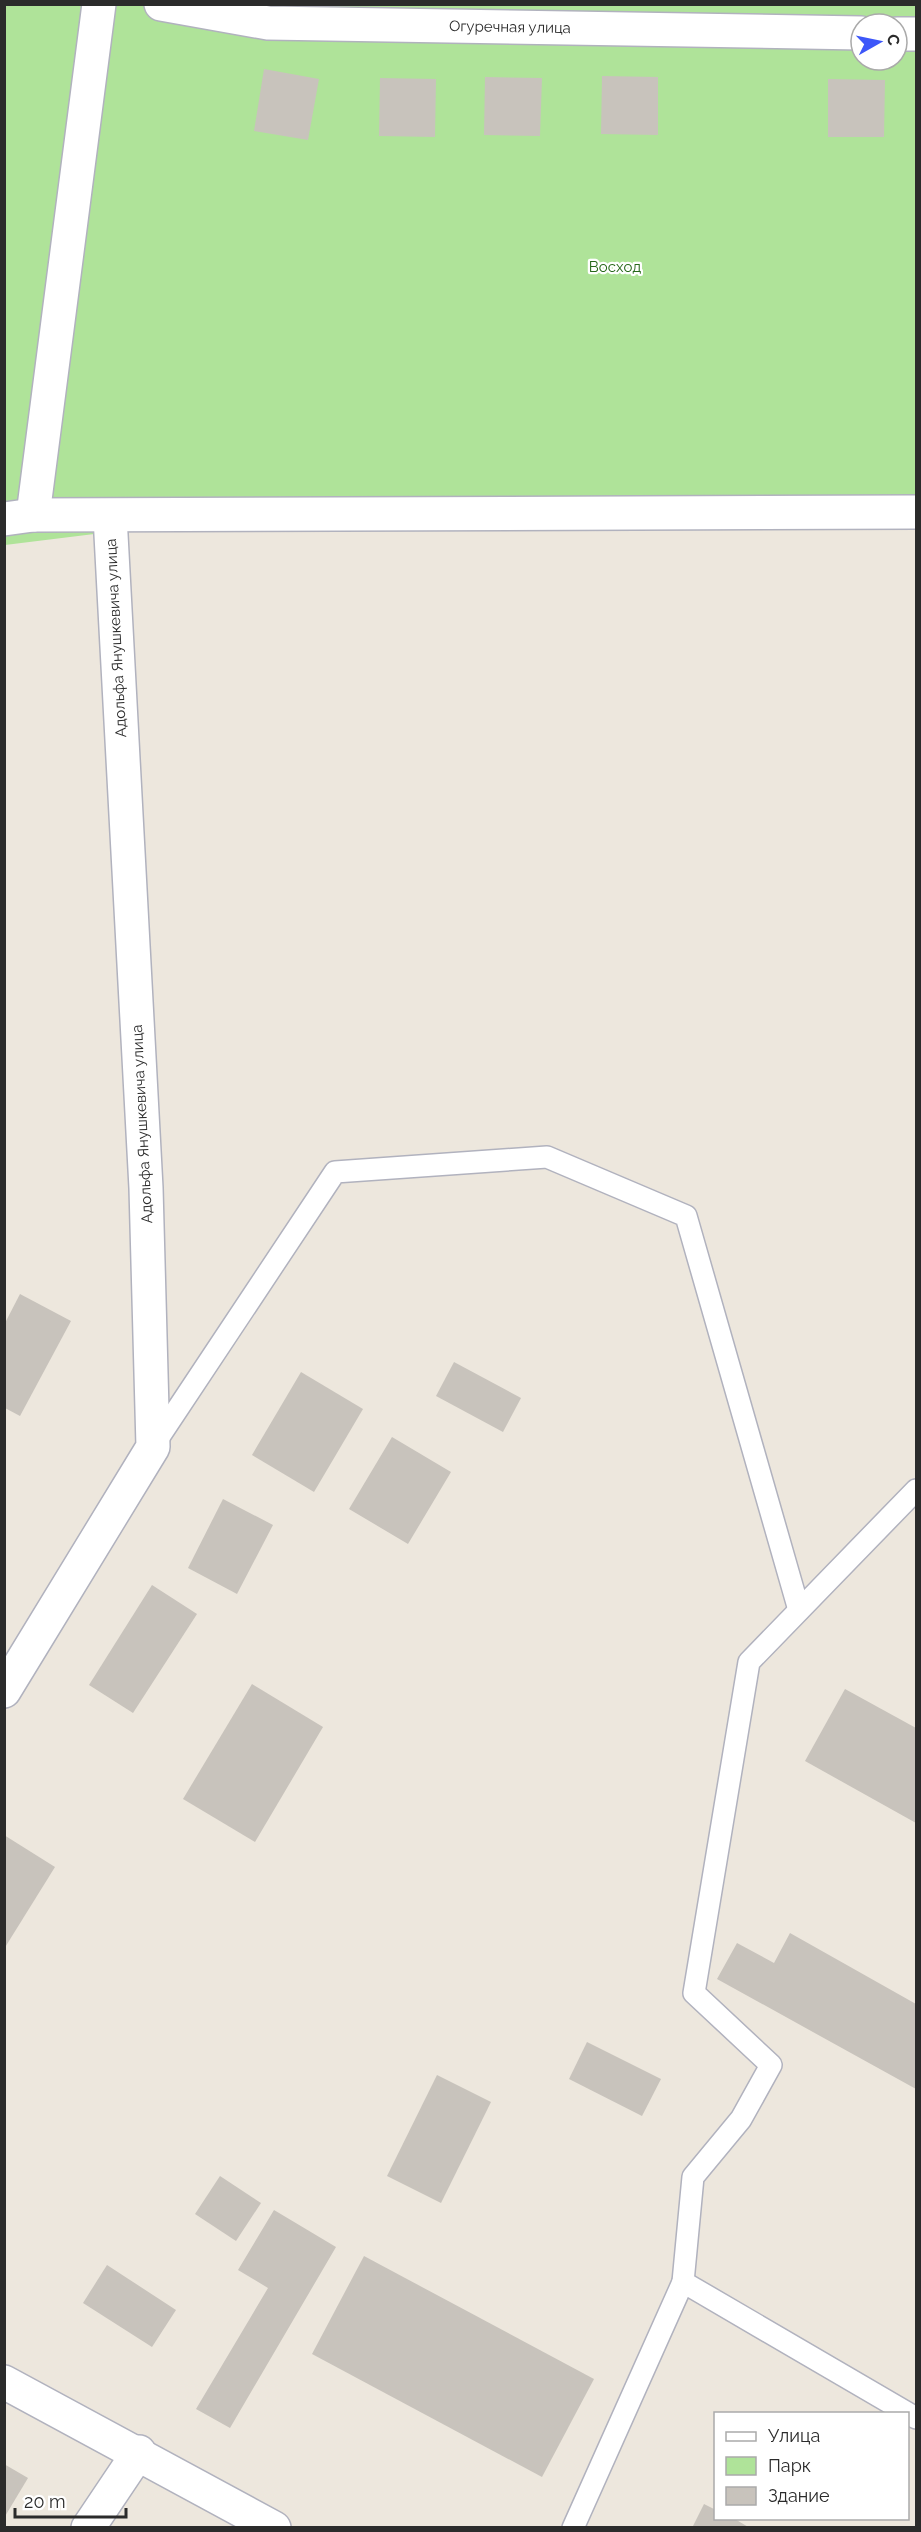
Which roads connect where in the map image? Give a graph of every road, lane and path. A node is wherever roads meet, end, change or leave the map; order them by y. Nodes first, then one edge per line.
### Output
1 (99, 4) edge
2 (161, 4) edge
3 (849, 33) edge
4 (916, 512) edge
5 (110, 516) junction
6 (19, 517) edge
7 (153, 1447) junction
8 (916, 1490) edge
9 (799, 1610) junction
10 (4, 1691) edge
11 (683, 2282) junction
12 (4, 2382) edge
13 (906, 2412) edge
14 (139, 2452) junction
15 (88, 2528) edge
16 (274, 2528) edge
17 (573, 2528) edge

1 - 6 street
2 - 3 street, Огуречная улица
4 - 5 street
5 - 6 street
5 - 7 street, Адольфа Янушкевича улица
7 - 9 lane
7 - 10 street
8 - 9 lane
9 - 11 lane
11 - 13 lane
11 - 17 lane
12 - 14 street
14 - 15 street
14 - 16 street

